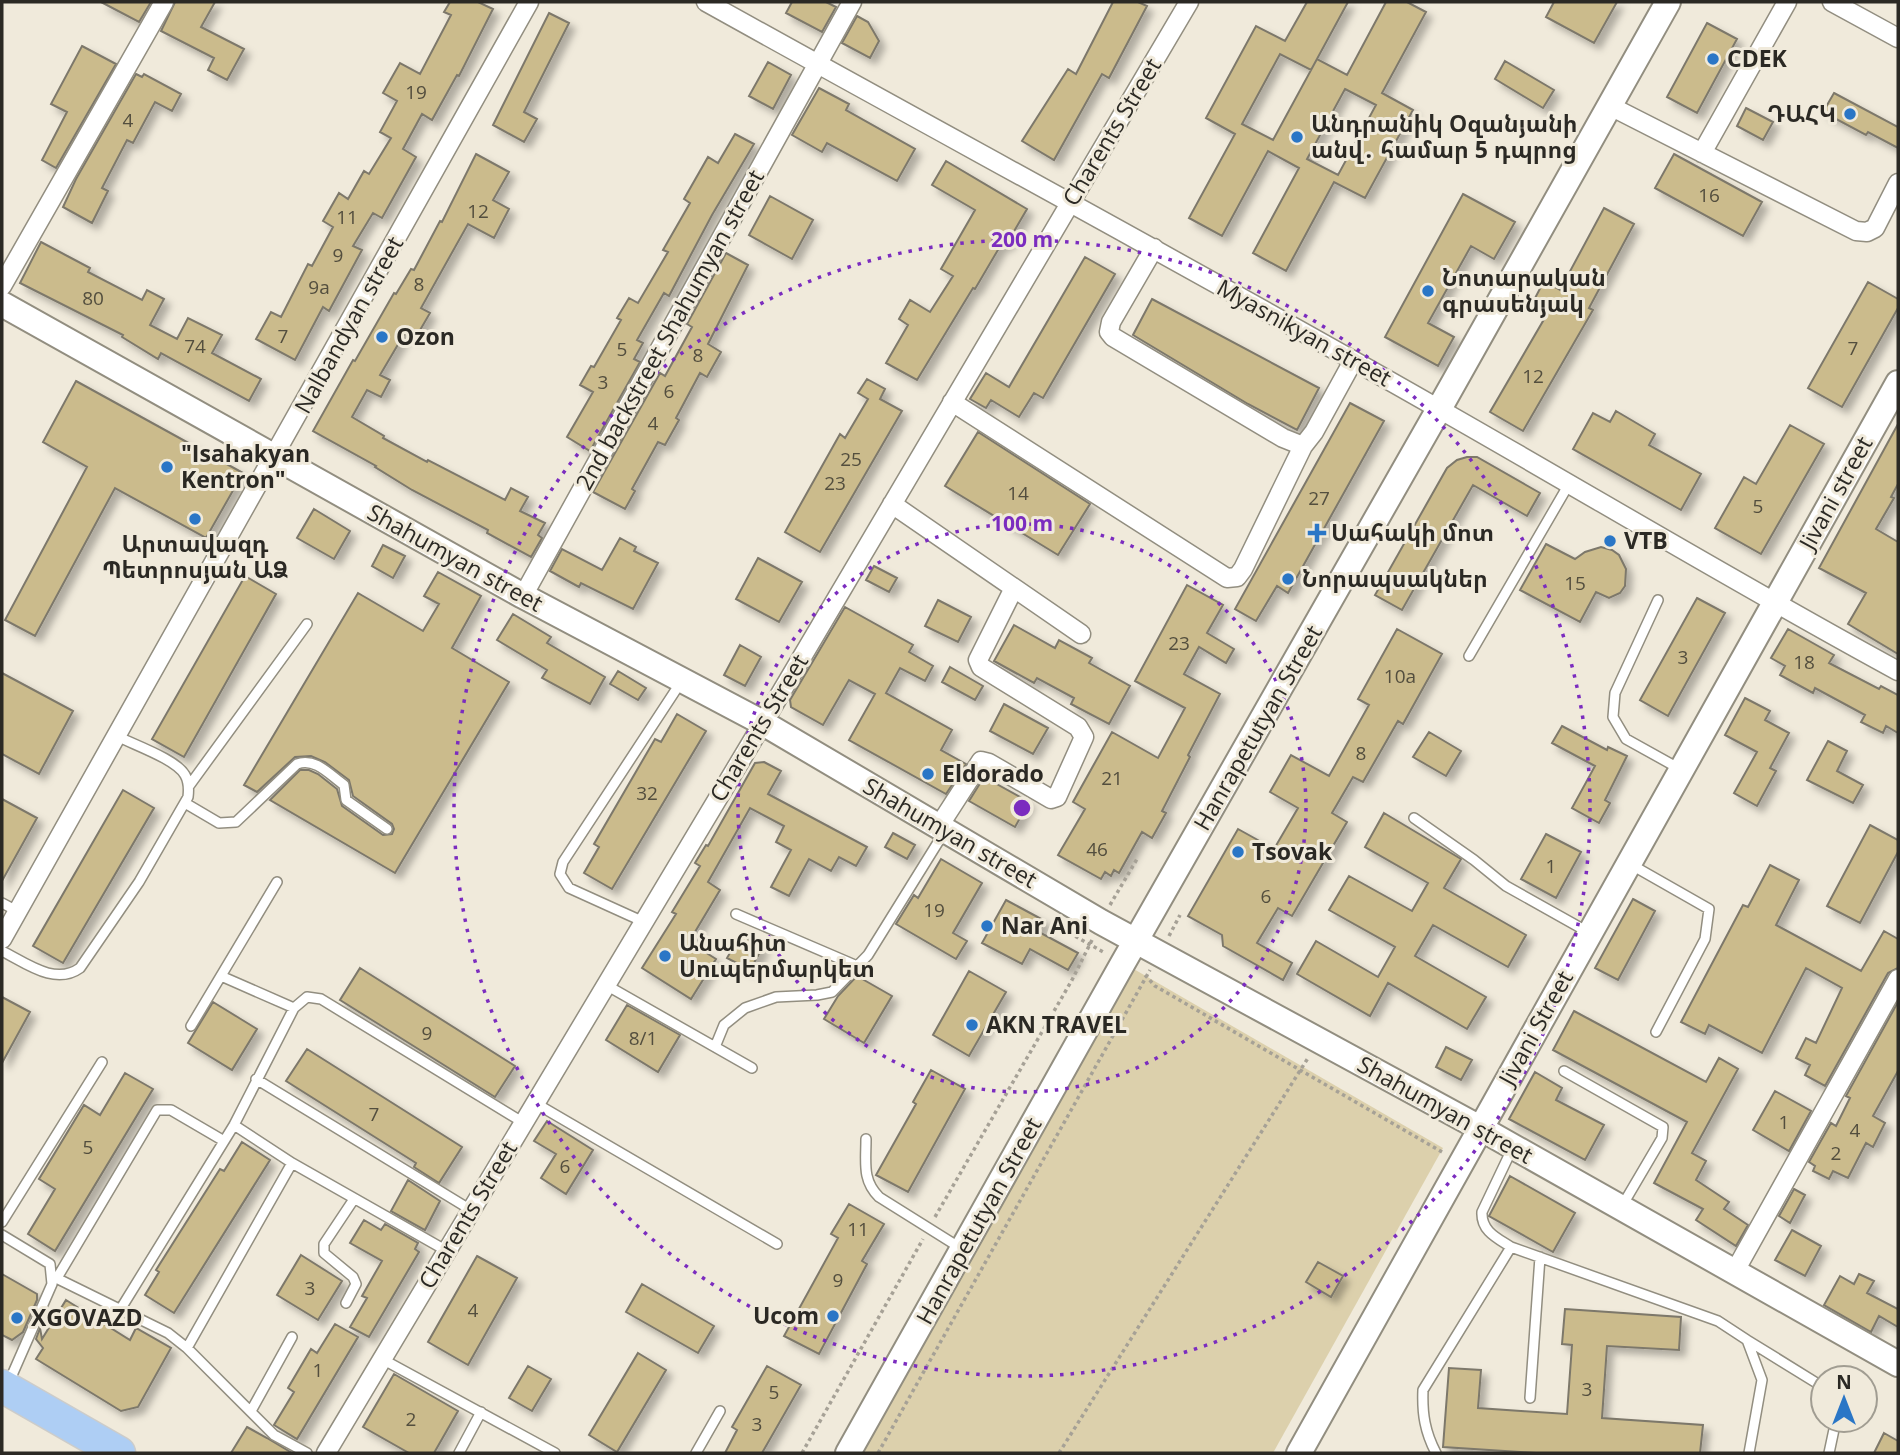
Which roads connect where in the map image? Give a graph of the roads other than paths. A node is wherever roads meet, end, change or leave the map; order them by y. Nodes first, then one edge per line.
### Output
1 (164, 2) edge
2 (529, 2) edge
3 (706, 2) edge
4 (852, 2) edge
5 (1189, 2) edge
6 (1668, 2) edge
7 (1787, 2) edge
8 (1832, 2) edge
9 (1898, 38) edge
10 (817, 64) junction
11 (1610, 106) junction
12 (1702, 153) junction
13 (1898, 183) edge
14 (1070, 202) junction
15 (1154, 248) junction
16 (2, 286) edge
17 (2, 304) edge
18 (1353, 360) junction
19 (1898, 383) edge
20 (952, 402) junction
21 (1439, 409) junction
22 (1303, 446) junction
23 (274, 458) junction
24 (1569, 484) junction
25 (892, 504) junction
26 (1014, 588) junction
27 (523, 596) junction
28 (1658, 600) dead end
29 (1774, 604) junction
30 (307, 624) dead end
31 (1081, 634) dead end
32 (1469, 656) dead end
33 (1898, 671) edge
34 (682, 681) junction
35 (762, 723) junction
36 (117, 736) junction
37 (1682, 769) junction
38 (189, 786) junction
39 (184, 803) junction
40 (1414, 818) dead end
41 (942, 828) junction
42 (387, 829) dead end
43 (1629, 863) junction
44 (277, 882) dead end
45 (10, 907) edge
46 (736, 914) dead end
47 (644, 922) junction
48 (1590, 933) junction
49 (2, 939) edge
50 (1137, 940) junction
51 (2, 951) edge
52 (857, 966) junction
53 (221, 976) junction
54 (1898, 979) edge
55 (606, 985) junction
56 (294, 1008) junction
57 (191, 1026) dead end
58 (1656, 1032) dead end
59 (715, 1047) junction
60 (102, 1062) dead end
61 (752, 1068) dead end
62 (1564, 1071) dead end
63 (256, 1079) junction
64 (535, 1103) junction
65 (524, 1123) junction
66 (234, 1125) junction
67 (1480, 1128) junction
68 (866, 1139) dead end
69 (224, 1141) junction
70 (1513, 1147) junction
71 (292, 1163) junction
72 (354, 1199) junction
73 (1621, 1208) junction
74 (471, 1210) junction
75 (2, 1222) edge
76 (2, 1235) edge
77 (777, 1244) dead end
78 (1511, 1247) junction
79 (964, 1250) junction
80 (447, 1251) junction
81 (1540, 1257) junction
82 (1735, 1271) junction
83 (55, 1277) junction
84 (346, 1303) dead end
85 (120, 1310) junction
86 (292, 1338) dead end
87 (1747, 1340) junction
88 (187, 1348) junction
89 (382, 1359) junction
90 (1898, 1364) edge
91 (1809, 1378) edge
92 (4, 1387) edge
93 (1530, 1398) dead end
94 (251, 1411) junction
95 (720, 1411) dead end
96 (481, 1412) junction
97 (1833, 1434) edge
98 (119, 1453) edge
99 (307, 1453) edge
100 (326, 1453) edge
101 (459, 1453) edge
102 (555, 1453) edge
103 (696, 1453) edge
104 (848, 1453) edge
105 (1299, 1453) edge
106 (1436, 1453) edge
107 (1749, 1453) edge
108 (1829, 1453) edge

1 - 16 street
2 - 23 street, Nalbandyan street
3 - 10 street, Myasnikyan street
4 - 10 street, 2nd backstreet Shahumyan street
5 - 14 street, Charents Street
6 - 11 street, Hanrapetutyan Street
7 - 12 street
8 - 9 street
10 - 14 street, Myasnikyan street
10 - 27 street, 2nd backstreet Shahumyan street
11 - 12 street
11 - 21 street, Hanrapetutyan Street
12 - 13 street
14 - 15 street, Myasnikyan street
14 - 20 street, Charents Street
15 - 18 street, Myasnikyan street
15 - 22 street
17 - 23 street, Shahumyan street
18 - 21 street, Myasnikyan street
18 - 22 street
19 - 29 street, Jivani street
20 - 22 street
20 - 25 street, Charents Street
21 - 24 street, Myasnikyan street
21 - 50 street, Hanrapetutyan Street
23 - 27 street, Shahumyan street
23 - 36 street, Nalbandyan street
24 - 29 street, Myasnikyan street
24 - 32 lane
25 - 26 street
25 - 35 street, Charents Street
26 - 31 street
26 - 41 street
27 - 34 street, Shahumyan street
28 - 37 lane
29 - 33 street, Myasnikyan street
29 - 37 street, Jivani Street
30 - 38 lane
34 - 35 street, Shahumyan street
34 - 47 lane
35 - 41 street, Shahumyan street
35 - 47 street, Charents Street
36 - 38 lane
36 - 45 street, Nalbandyan street
37 - 43 street, Jivani Street
38 - 39 lane
39 - 42 lane
39 - 51 lane
40 - 48 lane
41 - 50 street, Shahumyan street
41 - 52 lane
43 - 48 street, Jivani Street
43 - 58 lane
44 - 53 lane
45 - 49 street, Nalbandyan street
46 - 52 lane
47 - 55 street, Charents Street
48 - 67 street, Jivani Street
50 - 67 street, Shahumyan street
50 - 79 street, Hanrapetutyan Street
52 - 59 lane
53 - 56 lane
53 - 57 lane
54 - 82 street
55 - 59 lane
55 - 64 street, Charents Street
56 - 63 lane
56 - 65 lane
59 - 61 lane
60 - 75 lane
62 - 73 lane
63 - 66 lane
63 - 74 lane
64 - 65 street, Charents Street
64 - 77 lane
65 - 74 street, Charents Street
66 - 69 lane
66 - 71 lane
67 - 70 street, Shahumyan street
67 - 105 street, Jivani Street
68 - 79 lane
69 - 83 lane
69 - 85 lane
70 - 73 street, Shahumyan street
70 - 78 lane
71 - 72 lane
71 - 88 lane
72 - 80 lane
72 - 84 lane
73 - 82 street, Shahumyan street
74 - 80 street, Charents Street
76 - 83 lane
78 - 81 lane
78 - 106 lane
79 - 104 street, Hanrapetutyan Street
80 - 89 street, Charents Street
81 - 87 lane
81 - 93 lane
82 - 90 street, Shahumyan street
83 - 85 lane
83 - 92 lane
85 - 88 lane
86 - 94 lane
87 - 91 lane
87 - 107 lane
88 - 94 lane
89 - 96 lane
89 - 100 street, Charents Street
92 - 98 highway
94 - 99 lane
95 - 103 lane
96 - 101 lane
96 - 102 lane
97 - 108 lane

